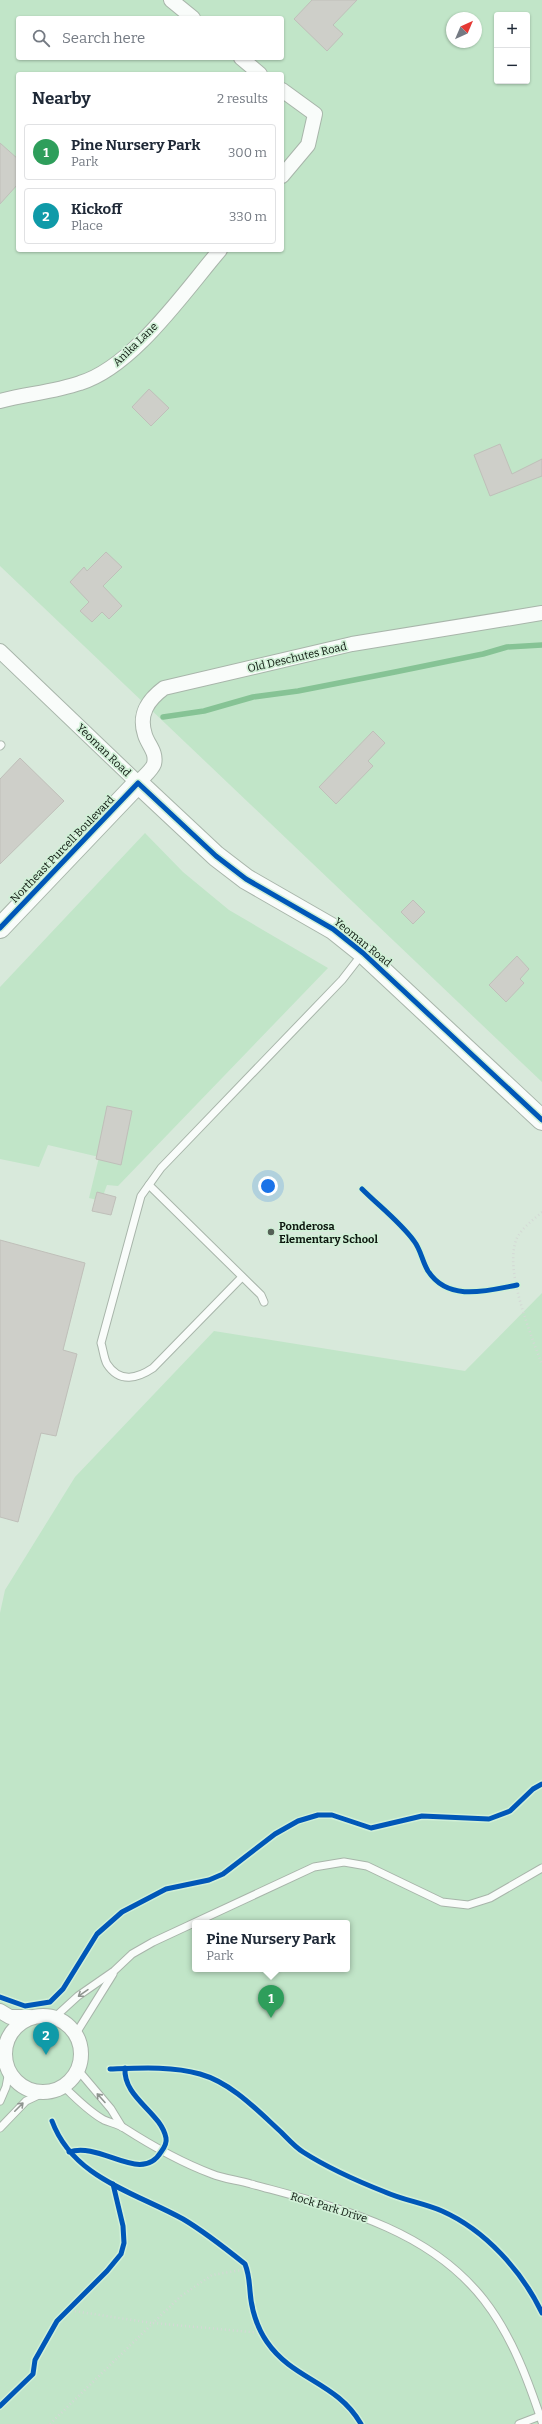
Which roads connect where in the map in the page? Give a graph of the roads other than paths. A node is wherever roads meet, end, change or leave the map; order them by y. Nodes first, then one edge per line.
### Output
1 (171, 0) edge
2 (191, 16) edge
3 (243, 60) edge
4 (258, 72) edge
5 (284, 91) edge
6 (284, 174) edge
7 (218, 252) edge
8 (0, 401) edge
9 (542, 613) edge
10 (0, 651) edge
11 (138, 783) junction
12 (0, 928) edge
13 (363, 953) junction
14 (542, 1120) edge
15 (149, 1185) junction
16 (242, 1277) junction
17 (264, 1302) dead end
18 (542, 1868) edge
19 (200, 1920) edge
20 (192, 1924) edge
21 (114, 1971) junction
22 (0, 2011) edge
23 (30, 2017) junction
24 (55, 2017) junction
25 (75, 2035) junction
26 (2, 2046) edge
27 (78, 2070) junction
28 (9, 2071) junction
29 (64, 2087) junction
30 (43, 2092) junction
31 (0, 2101) edge
32 (122, 2127) junction
33 (0, 2128) edge
34 (541, 2419) edge
35 (519, 2424) edge

1 - 2 street
3 - 4 street
5 - 6 street
7 - 8 street, Anika Lane
9 - 11 street, Old Deschutes Road
10 - 11 street, Yeoman Road
11 - 12 street, Northeast Purcell Boulevard
11 - 13 street, Yeoman Road
13 - 14 street, Yeoman Road
13 - 15 lane
15 - 16 lane
15 - 16 lane
16 - 17 lane
18 - 19 lane
20 - 21 lane
21 -> 24 lane
21 - 25 lane
22 - 23 street
23 - 24 street
23 - 26 street
24 - 25 street
25 - 27 street
26 - 28 street
27 - 29 street
32 -> 27 lane, Rock Park Drive
28 - 30 street
28 - 31 lane
29 - 30 street
29 - 32 lane, Rock Park Drive
33 -> 30 lane
32 - 34 lane, Rock Park Drive
34 - 35 lane

